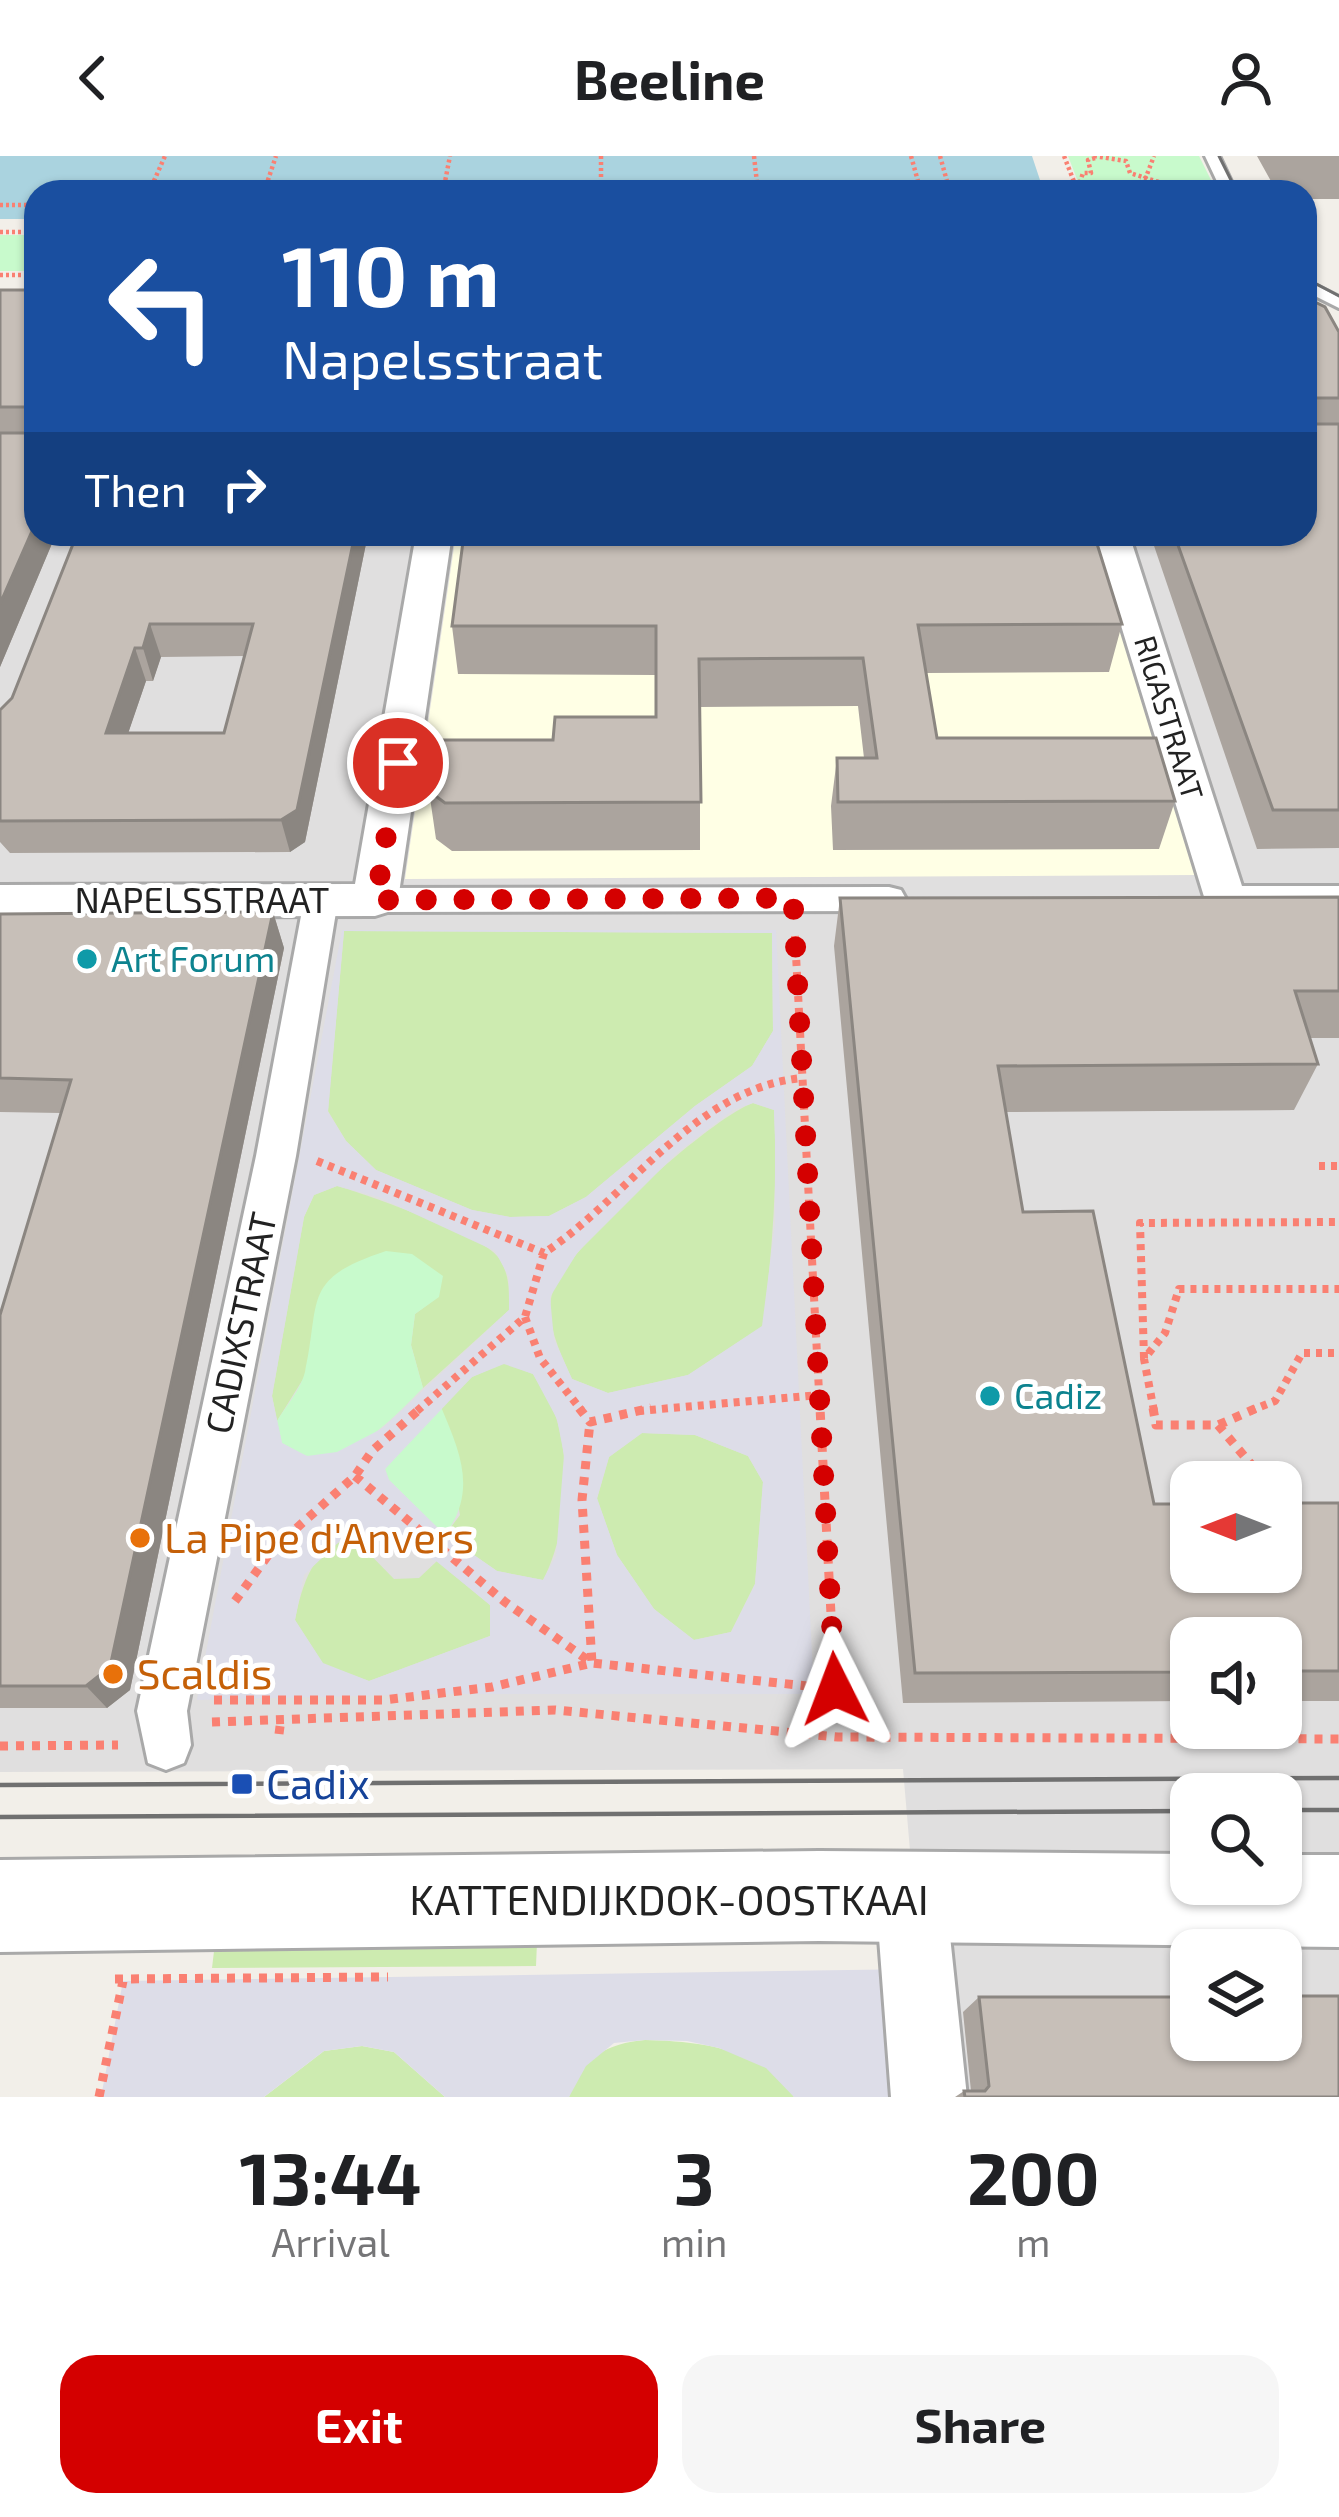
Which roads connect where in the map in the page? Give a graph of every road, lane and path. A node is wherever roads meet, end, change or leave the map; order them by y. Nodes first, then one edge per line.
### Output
1 (1154, 156) edge
2 (1095, 157) edge
3 (1120, 157) edge
4 (1146, 177) junction
5 (1080, 180) edge
6 (1143, 180) edge
7 (1154, 180) edge
8 (432, 546) edge
9 (1114, 546) edge
10 (793, 898) junction
11 (913, 899) edge
12 (321, 900) junction
13 (376, 900) junction
14 (0, 901) edge
15 (1339, 902) edge
16 (802, 1078) junction
17 (275, 1156) junction
18 (1319, 1166) dead end
19 (1339, 1166) edge
20 (1339, 1222) edge
21 (544, 1253) junction
22 (1339, 1289) edge
23 (525, 1317) junction
24 (1339, 1353) edge
25 (1144, 1359) junction
26 (819, 1395) junction
27 (590, 1421) junction
28 (1218, 1425) junction
29 (1248, 1461) edge
30 (355, 1476) junction
31 (232, 1605) dead end
32 (592, 1663) junction
33 (164, 1700) junction
34 (280, 1719) junction
35 (280, 1734) dead end
36 (1339, 1739) edge
37 (166, 1745) junction
38 (0, 1746) edge
39 (911, 1898) junction
40 (1339, 1901) edge
41 (0, 1906) edge
42 (123, 1981) dead end
43 (100, 2097) edge
44 (929, 2097) edge

1 - 4 path
2 - 3 path
2 - 5 path
3 - 4 path
4 - 6 path
4 - 7 path
8 - 13 street
9 - 15 street, RIGASTRAAT
10 - 11 street, NAPELSSTRAAT
10 - 13 street, NAPELSSTRAAT
10 - 16 path
12 - 13 street, NAPELSSTRAAT
12 - 14 street, NAPELSSTRAAT
12 - 17 street, CADIXSTRAAT
16 - 21 path
16 - 26 path
17 - 21 path
17 - 33 street, CADIXSTRAAT
18 - 19 path
20 - 25 path
21 - 23 path
22 - 25 path
23 - 27 path
23 - 30 path
24 - 28 path
25 - 28 path
26 - 27 path
26 - 32 path
27 - 32 path
28 - 29 path
30 - 31 path
30 - 32 path
32 - 33 path
33 - 37 street, CADIXSTRAAT
34 - 35 path
34 - 36 path
34 - 37 path
37 - 38 path
39 - 40 street, KATTENDIJKDOK-OOSTKAAI
39 - 41 street, KATTENDIJKDOK-OOSTKAAI
39 - 44 street
42 - 43 path

